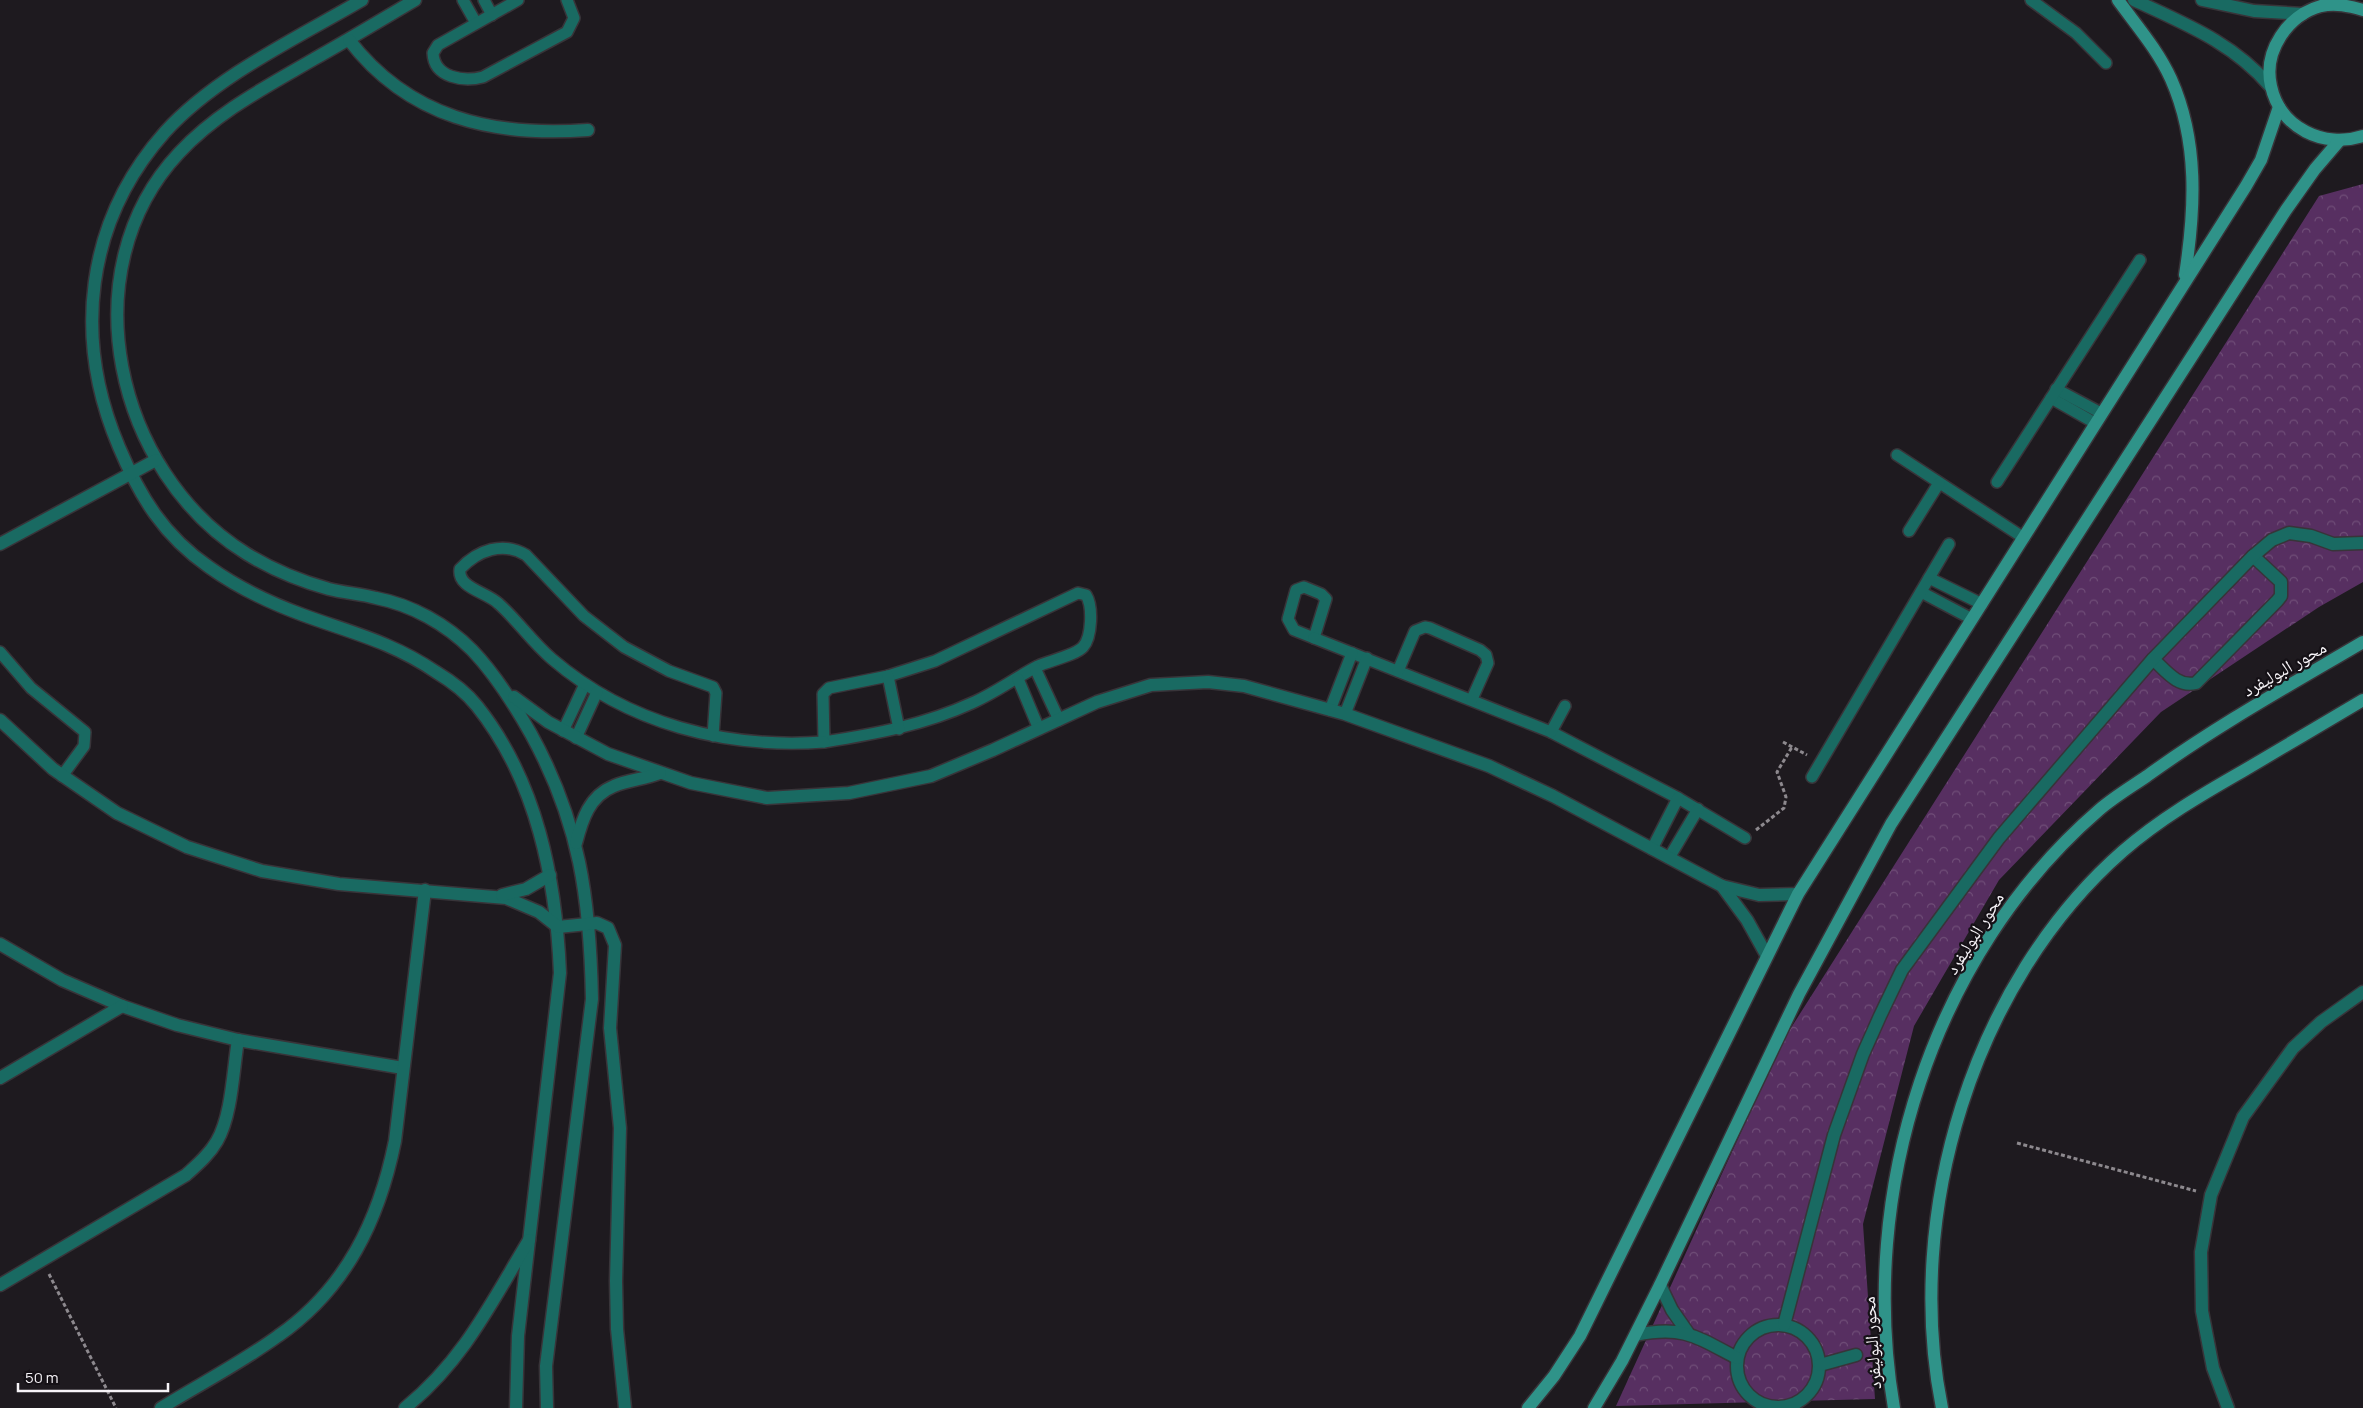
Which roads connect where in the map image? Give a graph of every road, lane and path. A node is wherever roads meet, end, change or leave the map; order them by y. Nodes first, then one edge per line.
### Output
1 (362, 0) edge
2 (415, 0) edge
3 (463, 0) edge
4 (484, 0) edge
5 (518, 0) edge
6 (567, 0) edge
7 (2031, 0) edge
8 (2118, 0) edge
9 (2134, 0) edge
10 (2202, 0) edge
11 (2355, 0) edge
12 (2342, 4) junction
13 (2363, 10) edge
14 (2303, 14) junction
15 (492, 15) junction
16 (476, 23) junction
17 (349, 40) junction
18 (2106, 63) dead end
19 (2270, 86) junction
20 (2279, 108) junction
21 (588, 130) dead end
22 (2363, 136) edge
23 (2339, 141) junction
24 (2140, 260) dead end
25 (2184, 281) junction
26 (2054, 393) junction
27 (2098, 418) junction
28 (1897, 455) dead end
29 (156, 460) junction
30 (130, 473) junction
31 (1997, 482) dead end
32 (1939, 483) junction
33 (1909, 531) dead end
34 (2024, 538) junction
35 (2363, 543) edge
36 (0, 544) edge
37 (1949, 544) dead end
38 (2253, 556) junction
39 (1929, 578) junction
40 (1921, 592) junction
41 (1982, 604) junction
42 (1972, 619) junction
43 (1314, 638) dead end
44 (2363, 642) edge
45 (0, 652) edge
46 (1352, 653) junction
47 (1366, 658) junction
48 (2153, 659) junction
49 (1035, 668) junction
50 (1398, 670) junction
51 (888, 676) junction
52 (1018, 679) junction
53 (585, 684) junction
54 (502, 687) junction
55 (597, 692) junction
56 (1472, 699) junction
57 (2363, 700) edge
58 (1565, 706) dead end
59 (1330, 710) junction
60 (1345, 714) junction
61 (0, 720) edge
62 (1059, 720) junction
63 (899, 729) junction
64 (1040, 729) junction
65 (563, 731) junction
66 (1551, 732) junction
67 (713, 736) junction
68 (576, 738) junction
69 (824, 742) junction
70 (1783, 742) dead end
71 (1792, 746) junction
72 (1821, 762) junction
73 (660, 773) junction
74 (62, 776) junction
75 (1812, 777) dead end
76 (1678, 798) junction
77 (1698, 809) junction
78 (1745, 838) joint
79 (576, 843) junction
80 (1652, 849) junction
81 (1669, 858) junction
82 (550, 875) junction
83 (1722, 886) junction
84 (425, 890) junction
85 (1798, 894) junction
86 (495, 896) junction
87 (588, 923) junction
88 (558, 927) junction
89 (0, 944) edge
90 (1767, 956) junction
91 (2363, 992) edge
92 (122, 1006) junction
93 (238, 1040) junction
94 (403, 1068) junction
95 (0, 1078) edge
96 (2017, 1143) dead end
97 (2211, 1195) junction
98 (531, 1235) junction
99 (42, 1260) junction
100 (0, 1285) edge
101 (1660, 1285) junction
102 (1784, 1325) junction
103 (1688, 1333) junction
104 (1636, 1335) junction
105 (1856, 1355) dead end
106 (1736, 1358) junction
107 (1820, 1365) junction
108 (116, 1408) edge
109 (161, 1408) edge
110 (405, 1408) edge
111 (516, 1408) edge
112 (547, 1408) edge
113 (625, 1408) edge
114 (1528, 1408) edge
115 (1594, 1408) edge
116 (1894, 1408) edge
117 (1942, 1408) edge
118 (2228, 1408) edge

1 - 30 street
2 - 17 street
3 - 16 lane
4 - 15 lane
5 - 15 lane
6 - 16 lane
7 - 18 lane
8 - 25 street
9 - 19 street
10 - 14 street
11 - 12 street
12 - 13 street
12 - 14 street
14 - 19 street
15 - 16 lane
17 - 21 street
17 - 29 street
19 - 20 street
20 - 23 street
20 - 25 street
22 - 23 street
23 - 101 street
24 - 26 lane
25 - 27 street
26 - 27 lane
26 - 31 lane
27 - 34 street
28 - 32 lane
29 - 30 street
29 - 54 street
30 - 36 street
30 - 82 street
32 - 33 lane
32 - 34 lane
34 - 41 street
35 - 38 street
37 - 39 lane
38 - 48 street
38 - 48 street
39 - 40 lane
39 - 41 lane
40 - 42 lane
40 - 72 lane
41 - 42 street
42 - 85 street
43 - 46 lane
44 - 116 street, محور البوليفرد
45 - 74 lane
46 - 47 lane
46 - 59 lane
47 - 50 lane
47 - 60 lane
48 - 102 street
49 - 51 lane
49 - 52 lane
49 - 62 lane
50 - 56 lane
50 - 56 lane
51 - 63 lane
51 - 69 lane
52 - 63 lane
52 - 64 lane
53 - 55 lane
53 - 65 lane
53 - 67 lane
54 - 65 street
54 - 79 street
55 - 67 lane
55 - 68 lane
56 - 66 lane
57 - 117 street
58 - 66 lane
59 - 60 street
59 - 62 street
60 - 80 street
61 - 74 street
62 - 64 street
63 - 69 lane
64 - 73 street
65 - 68 street
66 - 76 lane
67 - 69 lane
68 - 73 street
70 - 71 path
71 - 72 path
71 - 78 path
72 - 75 lane
73 - 79 street
74 - 84 street
76 - 77 lane
76 - 80 lane
77 - 78 lane
77 - 81 lane
79 - 87 street
80 - 81 street
81 - 83 street
82 - 86 street
82 - 88 street
83 - 85 street
83 - 90 street
84 - 86 street
84 - 94 street
85 - 90 street
86 - 88 street
87 - 88 street
87 - 112 street
87 - 113 street
88 - 98 street
89 - 92 street
90 - 114 street
91 - 97 street
92 - 93 street
92 - 95 street
93 - 94 street
93 - 99 street
94 - 109 street
96 - 97 path
97 - 118 street
98 - 110 street
98 - 111 street
99 - 100 street
99 - 108 path
101 - 103 street
101 - 104 street
102 - 106 street
102 - 107 street
103 - 104 street
103 - 106 street
104 - 115 street
105 - 107 street
106 - 107 street

